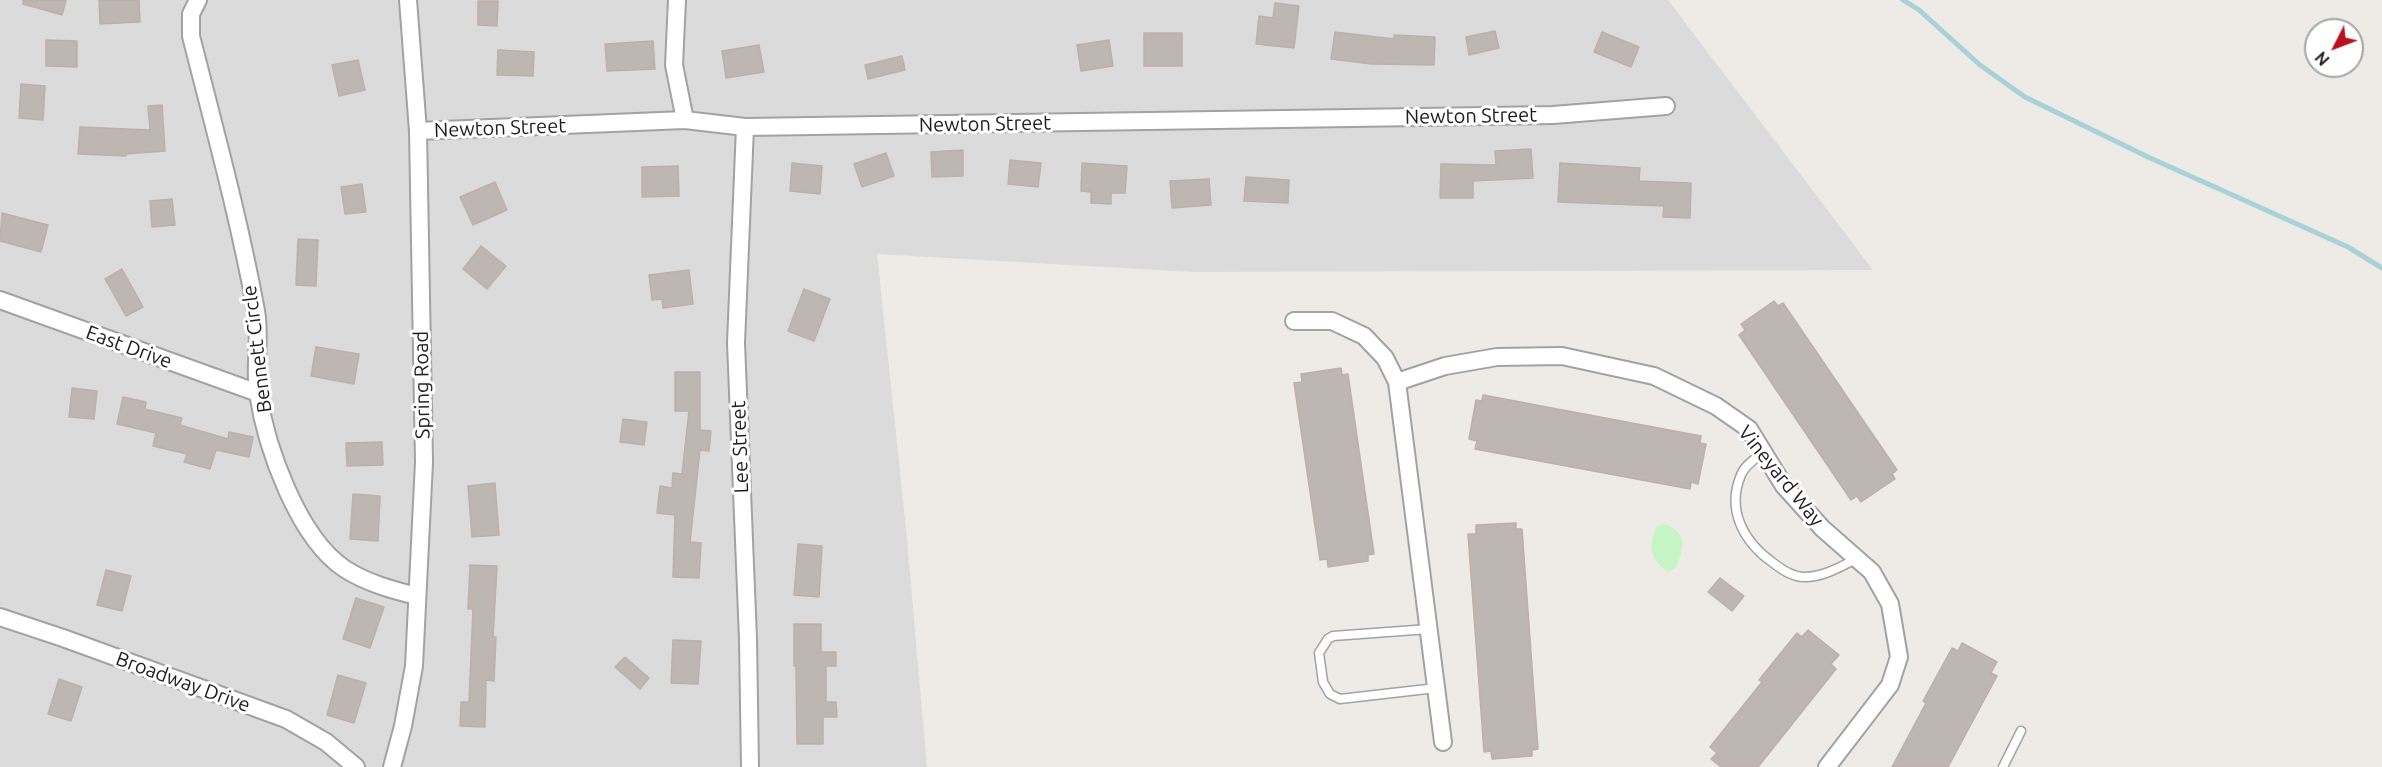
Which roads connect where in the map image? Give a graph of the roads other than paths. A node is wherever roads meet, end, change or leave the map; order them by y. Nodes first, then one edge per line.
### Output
1 (198, 0) edge
2 (408, 0) edge
3 (677, 0) edge
4 (1666, 106) dead end
5 (685, 120) junction
6 (745, 127) junction
7 (418, 131) junction
8 (0, 300) edge
9 (1294, 321) dead end
10 (1397, 382) junction
11 (258, 393) junction
12 (1763, 452) junction
13 (1856, 559) junction
14 (417, 596) junction
15 (0, 618) edge
16 (1429, 629) junction
17 (1436, 688) junction
18 (2021, 731) dead end
19 (1443, 742) dead end
20 (357, 767) edge
21 (392, 767) edge
22 (750, 767) edge
23 (1827, 767) edge
24 (2003, 767) edge

1 - 11 street, Bennett Circle
2 - 7 street, Spring Road
3 - 5 street
4 - 6 street, Newton Street
5 - 6 street, Newton Street
5 - 7 street, Newton Street
6 - 22 street, Lee Street
7 - 14 street, Spring Road
8 - 11 street, East Drive
9 - 10 street
10 - 12 street, Vineyard Way
10 - 16 street
11 - 14 street, Bennett Circle
12 - 13 street, Vineyard Way
12 - 13 lane
13 - 23 street, Vineyard Way
14 - 21 street, Spring Road
15 - 20 street, Broadway Drive
16 - 17 street
16 - 17 lane
17 - 19 street
18 - 24 lane

